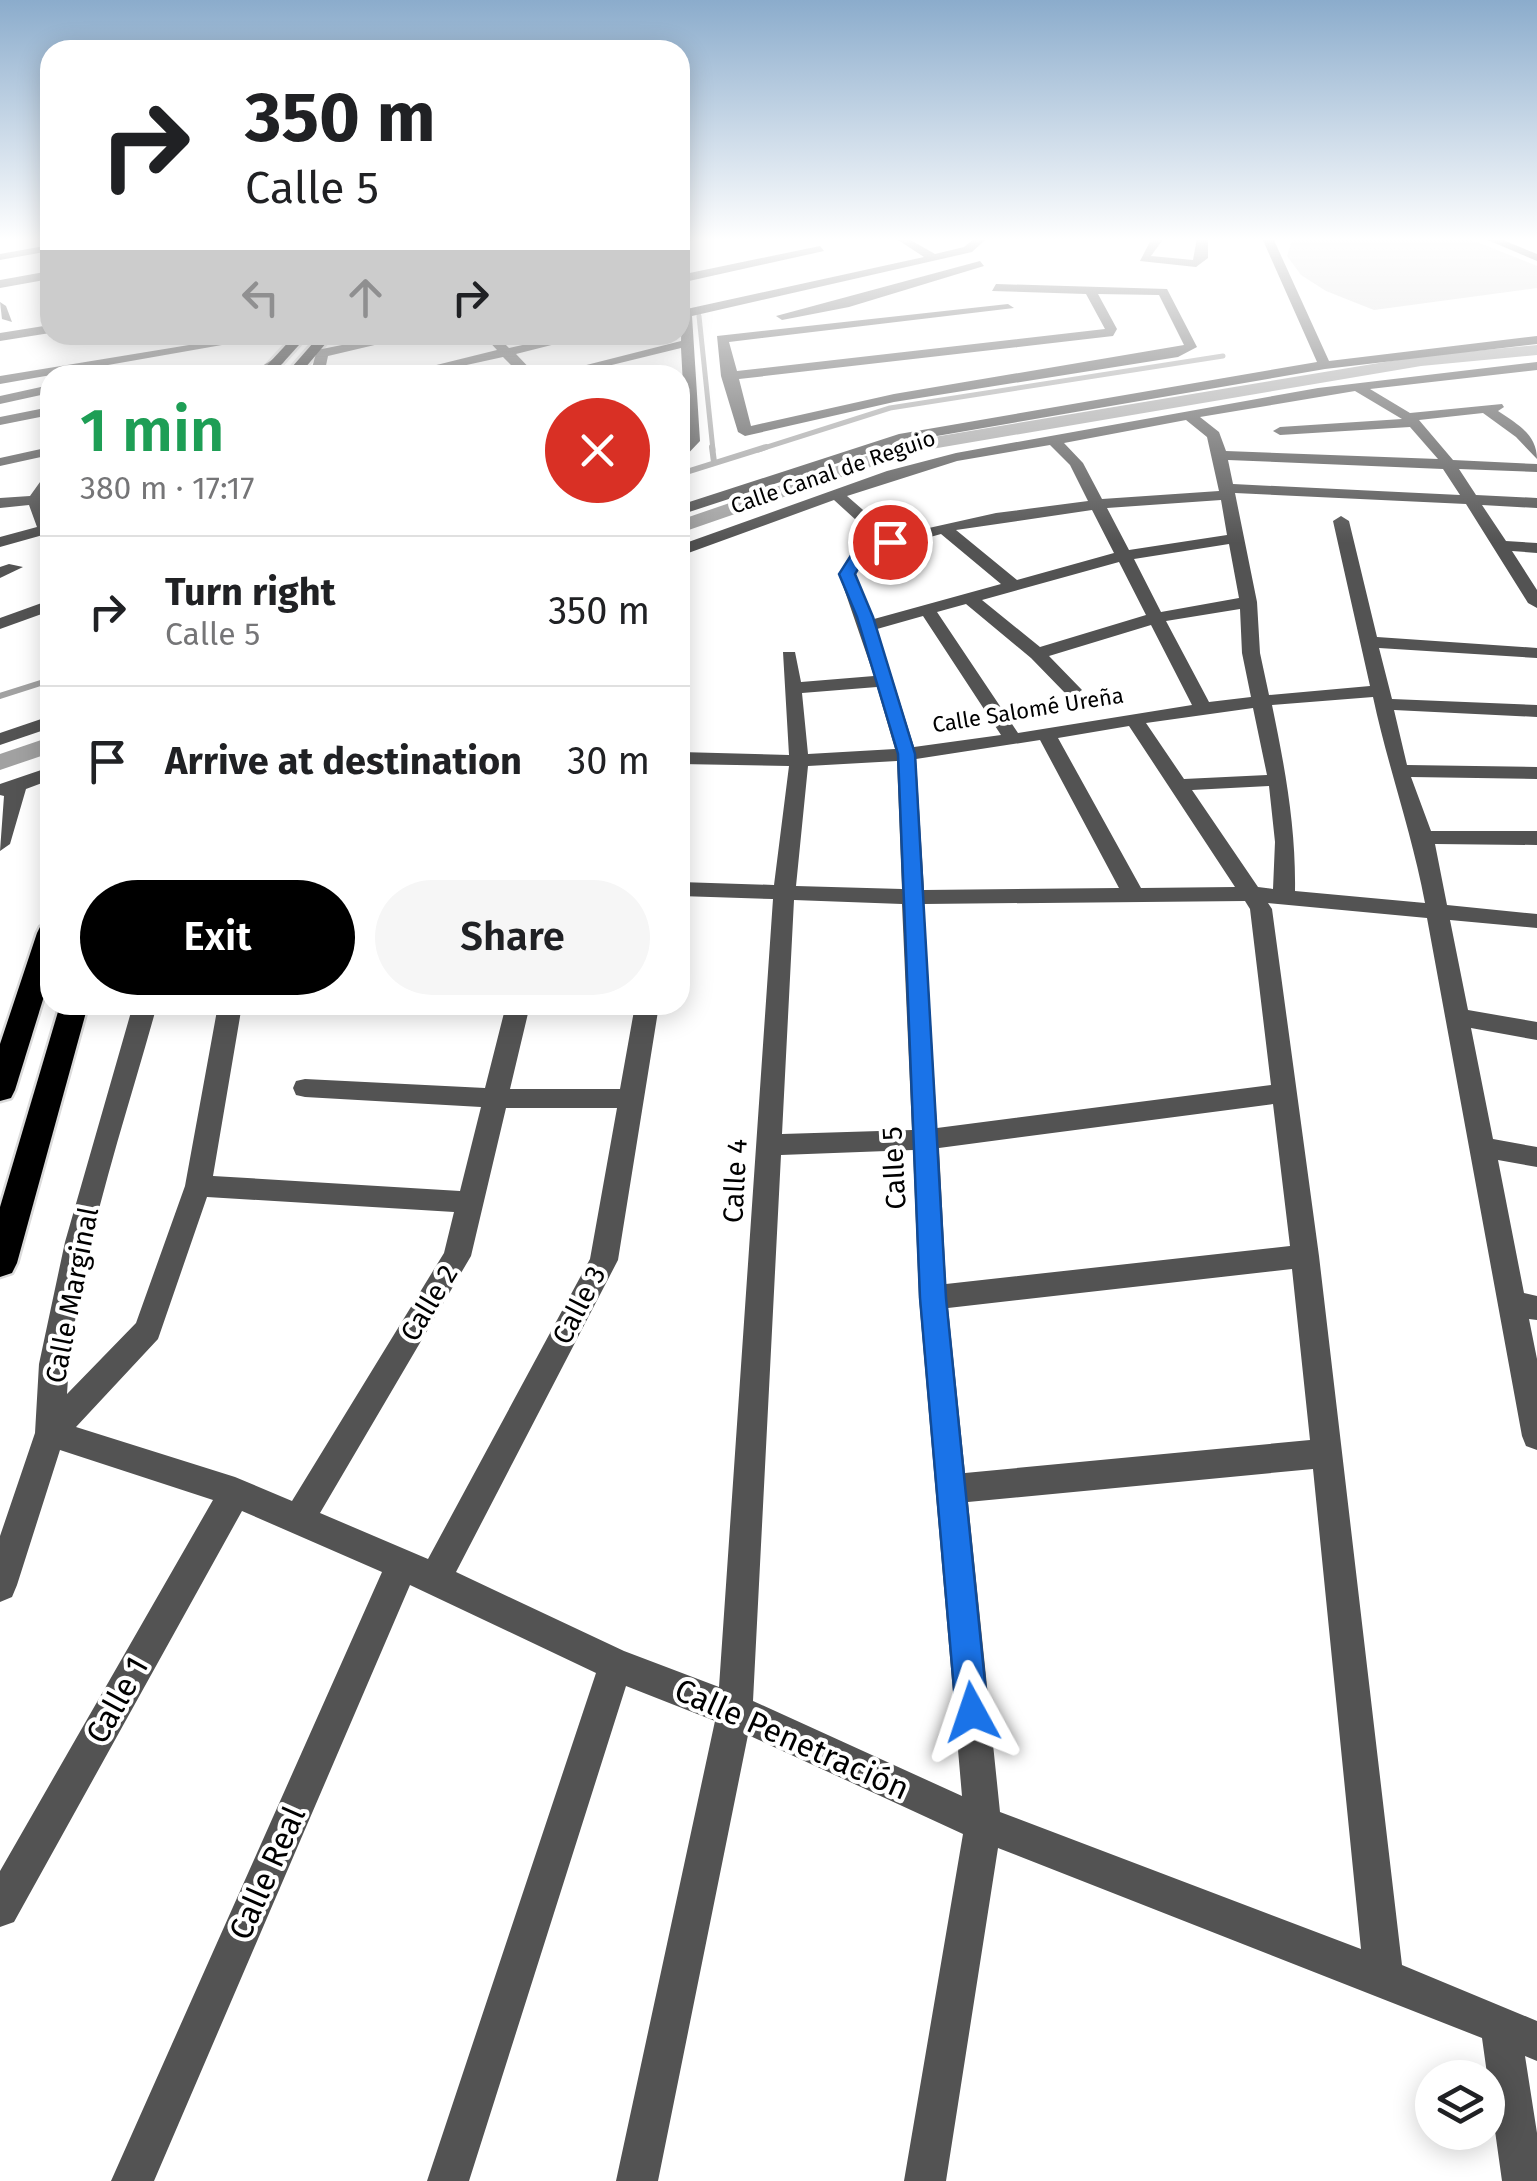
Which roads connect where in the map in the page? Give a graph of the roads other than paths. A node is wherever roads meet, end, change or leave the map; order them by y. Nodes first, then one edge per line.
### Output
1 (720, 340) edge
2 (935, 340) edge
3 (1033, 340) edge
4 (1187, 340) edge
5 (1313, 340) edge
6 (1537, 340) edge
7 (190, 345) edge
8 (292, 345) edge
9 (321, 345) edge
10 (355, 345) edge
11 (499, 345) edge
12 (539, 345) edge
13 (679, 345) edge
14 (316, 352) junction
15 (506, 352) junction
16 (139, 354) junction
17 (278, 360) junction
18 (80, 365) edge
19 (149, 365) edge
20 (271, 365) edge
21 (274, 365) edge
22 (302, 365) edge
23 (317, 365) edge
24 (448, 365) edge
25 (519, 365) edge
26 (596, 365) edge
27 (1324, 365) junction
28 (1537, 366) edge
29 (1059, 371) junction
30 (40, 373) edge
31 (728, 376) junction
32 (0, 380) edge
33 (1360, 388) junction
34 (40, 391) edge
35 (0, 400) edge
36 (40, 413) edge
37 (1190, 417) junction
38 (690, 419) edge
39 (1410, 420) junction
40 (0, 422) edge
41 (1280, 431) dead end
42 (1054, 441) junction
43 (690, 446) edge
44 (40, 453) edge
45 (1537, 455) edge
46 (1220, 456) junction
47 (0, 462) edge
48 (1452, 468) junction
49 (1537, 468) edge
50 (40, 492) edge
51 (1227, 492) junction
52 (837, 494) junction
53 (34, 500) junction
54 (1096, 502) junction
55 (0, 503) edge
56 (690, 503) edge
57 (1475, 503) junction
58 (1537, 504) edge
59 (40, 512) edge
60 (1341, 521) dead end
61 (40, 530) edge
62 (946, 530) junction
63 (1236, 538) junction
64 (0, 542) edge
65 (890, 542) junction
66 (690, 546) edge
67 (1502, 546) junction
68 (1537, 548) edge
69 (1125, 555) junction
70 (1014, 586) junction
71 (969, 598) junction
72 (1248, 602) junction
73 (1537, 603) edge
74 (40, 610) edge
75 (928, 610) junction
76 (1156, 618) junction
77 (0, 624) edge
78 (868, 626) junction
79 (1371, 642) junction
80 (1537, 653) edge
81 (1037, 654) junction
82 (789, 656) dead end
83 (884, 681) junction
84 (794, 688) junction
85 (1073, 690) dead end
86 (1384, 697) junction
87 (1260, 700) junction
88 (1202, 707) junction
89 (1537, 712) edge
90 (1134, 720) junction
91 (40, 725) edge
92 (1046, 734) junction
93 (1012, 738) junction
94 (0, 739) edge
95 (906, 754) junction
96 (690, 758) edge
97 (799, 762) junction
98 (1399, 771) junction
99 (1537, 772) edge
100 (40, 777) edge
101 (1278, 780) junction
102 (1179, 785) junction
103 (8, 788) edge
104 (1423, 838) junction
105 (1537, 838) edge
106 (0, 844) edge
107 (690, 889) edge
108 (784, 892) junction
109 (1252, 894) junction
110 (1284, 896) junction
111 (914, 897) junction
112 (1135, 898) junction
113 (1437, 910) junction
114 (1537, 921) edge
115 (40, 964) edge
116 (71, 1015) edge
117 (142, 1015) edge
118 (228, 1015) edge
119 (516, 1015) edge
120 (645, 1015) edge
121 (1457, 1017) junction
122 (1537, 1031) edge
123 (305, 1088) dead end
124 (0, 1090) edge
125 (1285, 1093) junction
126 (496, 1098) junction
127 (632, 1099) junction
128 (925, 1140) junction
129 (770, 1145) junction
130 (1482, 1147) junction
131 (1537, 1157) edge
132 (198, 1186) junction
133 (470, 1202) junction
134 (1305, 1256) junction
135 (0, 1263) edge
136 (933, 1298) junction
137 (1524, 1306) edge
138 (50, 1433) junction
139 (1537, 1436) edge
140 (1327, 1453) junction
141 (951, 1489) junction
142 (235, 1492) junction
143 (298, 1519) junction
144 (418, 1572) junction
145 (0, 1585) edge
146 (616, 1665) junction
147 (734, 1711) junction
148 (983, 1824) junction
149 (0, 1908) edge
150 (1384, 1976) junction
151 (1518, 2033) edge
152 (132, 2181) edge
153 (448, 2181) edge
154 (637, 2181) edge
155 (926, 2181) edge
156 (1523, 2181) edge

1 - 31 street
2 - 31 street
3 - 29 street
4 - 29 street
5 - 27 street
6 - 27 street, Calle Canal de Reguio
7 - 16 street
8 - 17 main road
9 - 14 main road
10 - 14 street
11 - 15 street
12 - 15 street
13 - 26 street
14 - 22 main road
14 - 23 street
15 - 24 street
15 - 25 street
16 - 18 street
16 - 19 street
17 - 20 street
17 - 21 main road
27 - 56 street, Calle Canal de Reguio
28 - 33 street, Calle Canal de Reguio
29 - 31 street
30 - 32 street
33 - 37 street, Calle Canal de Reguio
33 - 39 street
34 - 35 street
36 - 40 street
37 - 42 street, Calle Canal de Reguio
37 - 46 street
38 - 43 street
39 - 41 street
39 - 45 street
39 - 48 street
42 - 52 street, Calle Canal de Reguio
42 - 54 street
44 - 47 street
46 - 48 street
46 - 51 street
48 - 49 street
48 - 57 street
50 - 53 street
51 - 54 street
51 - 57 street
51 - 63 street
52 - 65 street
52 - 66 street, Calle Canal de Reguio
53 - 55 street
53 - 59 street
54 - 62 street
54 - 69 street
57 - 58 street
57 - 67 street
60 - 79 street
61 - 64 street
62 - 65 street
62 - 70 street
63 - 69 street
63 - 72 street
65 - 78 street, Calle 5
67 - 68 street
67 - 73 street
69 - 70 street
69 - 76 street
70 - 71 street
71 - 75 street
71 - 81 street
72 - 76 street
72 - 87 street
74 - 77 street
75 - 78 street
75 - 93 street
76 - 81 street
76 - 88 street
78 - 83 street, Calle 5
79 - 80 street
79 - 86 street
81 - 85 street
82 - 84 street, Calle 4
83 - 84 street
83 - 95 street, Calle 5
84 - 97 street, Calle 4
86 - 87 street, Calle Salomé Ureña
86 - 89 street, Calle Salomé Ureña
86 - 98 street
87 - 88 street, Calle Salomé Ureña
87 - 101 street
88 - 90 street, Calle Salomé Ureña
90 - 92 street, Calle Salomé Ureña
90 - 102 street
91 - 94 street
92 - 93 street, Calle Salomé Ureña
92 - 112 street
93 - 95 street, Calle Salomé Ureña
95 - 97 street, Calle Salomé Ureña
95 - 111 street, Calle 5
96 - 97 street, Calle Salomé Ureña
97 - 108 street, Calle 4
98 - 99 street
98 - 104 street
100 - 103 street
101 - 102 street
101 - 110 street
102 - 109 street
103 - 106 street
104 - 105 street
104 - 113 street
107 - 108 street
108 - 111 street
108 - 129 street, Calle 4
109 - 110 street
109 - 112 street
109 - 125 street
110 - 113 street
111 - 112 street
111 - 128 street, Calle 5
113 - 114 street
113 - 121 street
115 - 124 highway
116 - 135 highway
117 - 138 street, Calle Marginal
118 - 132 street
119 - 126 street, Calle 2
120 - 127 street, Calle 3
121 - 122 street
121 - 130 street
123 - 126 street
125 - 128 street
125 - 134 street
126 - 127 street
126 - 133 street, Calle 2
127 - 144 street, Calle 3
128 - 129 street
128 - 136 street, Calle 5
129 - 147 street, Calle 4
130 - 131 street
130 - 137 street
132 - 133 street
132 - 138 street
133 - 143 street, Calle 2
134 - 136 street
134 - 140 street
136 - 141 street, Calle 5
137 - 139 street
138 - 142 street, Calle Penetración
138 - 145 street, Calle Marginal
140 - 141 street
140 - 150 street
141 - 148 street, Calle 5
142 - 143 street, Calle Penetración
142 - 149 street, Calle 1
143 - 144 street, Calle Penetración
144 - 146 street, Calle Penetración
144 - 152 street, Calle Real
146 - 147 street, Calle Penetración
146 - 153 street
147 - 148 street, Calle Penetración
147 - 154 street, Calle 4
148 - 150 street, Calle Penetración
148 - 155 street, Calle 5
150 - 151 street, Calle Penetración
151 - 156 street

